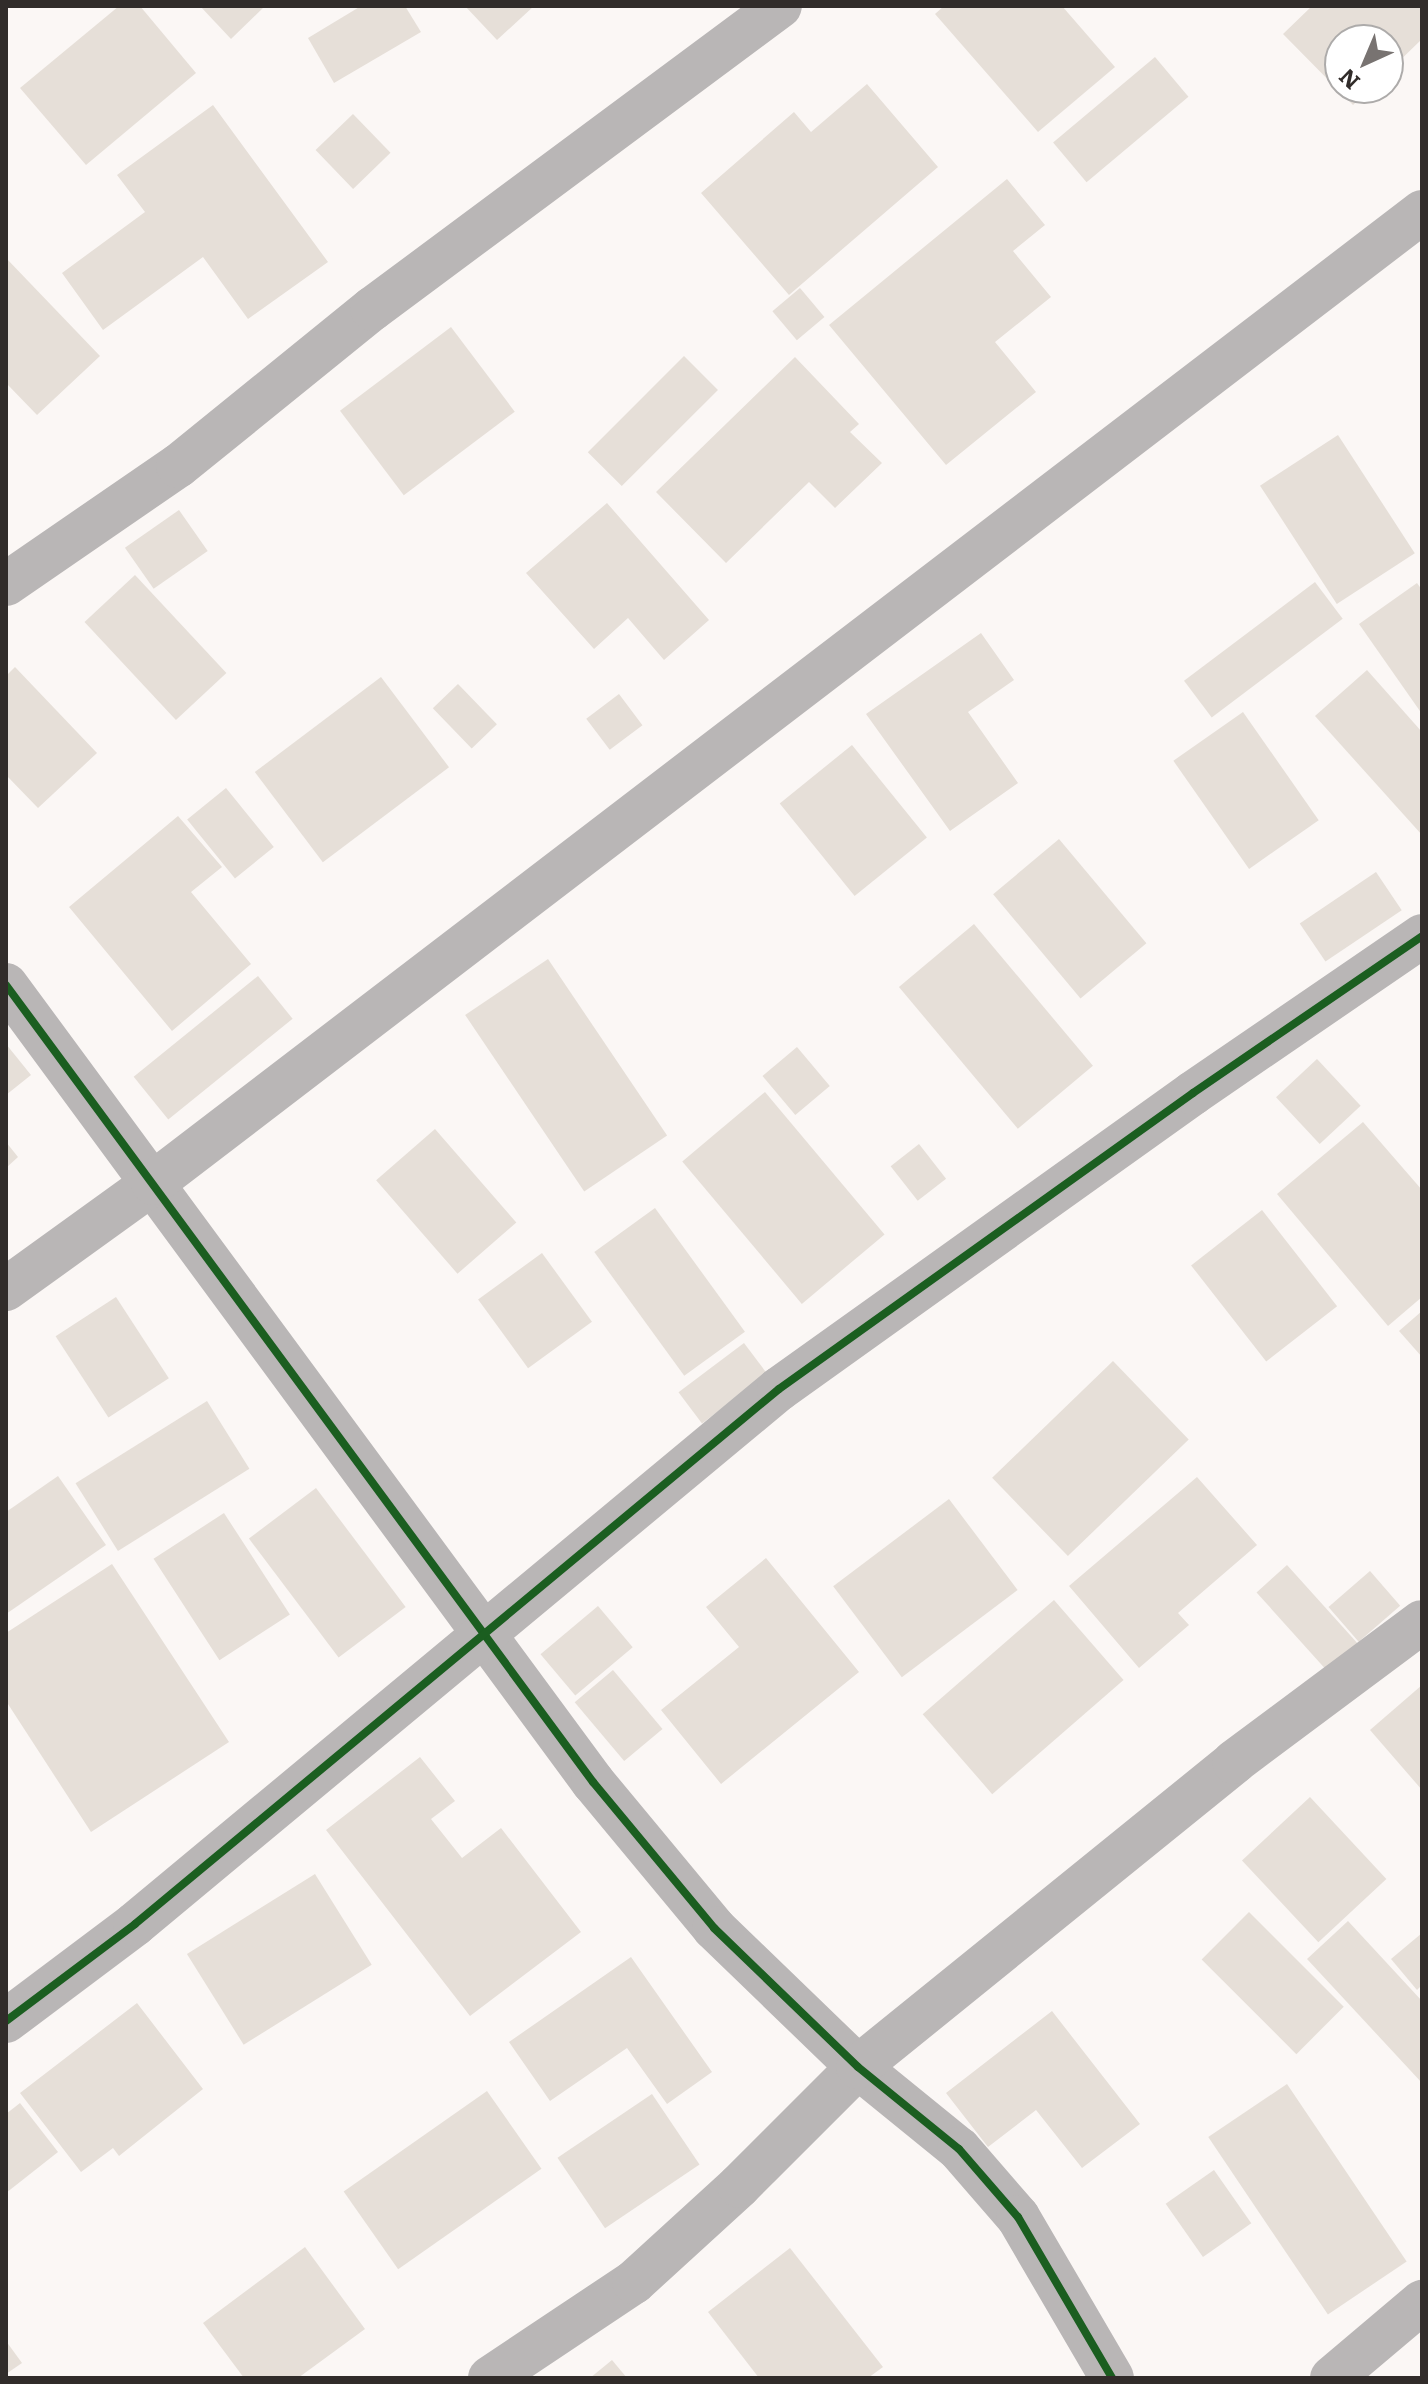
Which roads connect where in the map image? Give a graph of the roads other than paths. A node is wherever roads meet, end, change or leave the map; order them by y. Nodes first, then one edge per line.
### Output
1 (780, 6) edge
2 (1422, 212) edge
3 (6, 584) edge
4 (1422, 936) edge
5 (6, 985) edge
6 (153, 1183) junction
7 (6, 1289) edge
8 (1422, 1622) edge
9 (488, 1634) junction
10 (6, 2021) edge
11 (858, 2067) junction
12 (1422, 2302) edge
13 (490, 2378) edge
14 (1112, 2378) edge
15 (1332, 2378) edge

1 - 3 street
2 - 6 street
4 - 9 street
5 - 6 street
6 - 7 street
6 - 9 street
8 - 11 street
9 - 10 street
9 - 11 street
11 - 13 street
11 - 14 street
12 - 15 street

